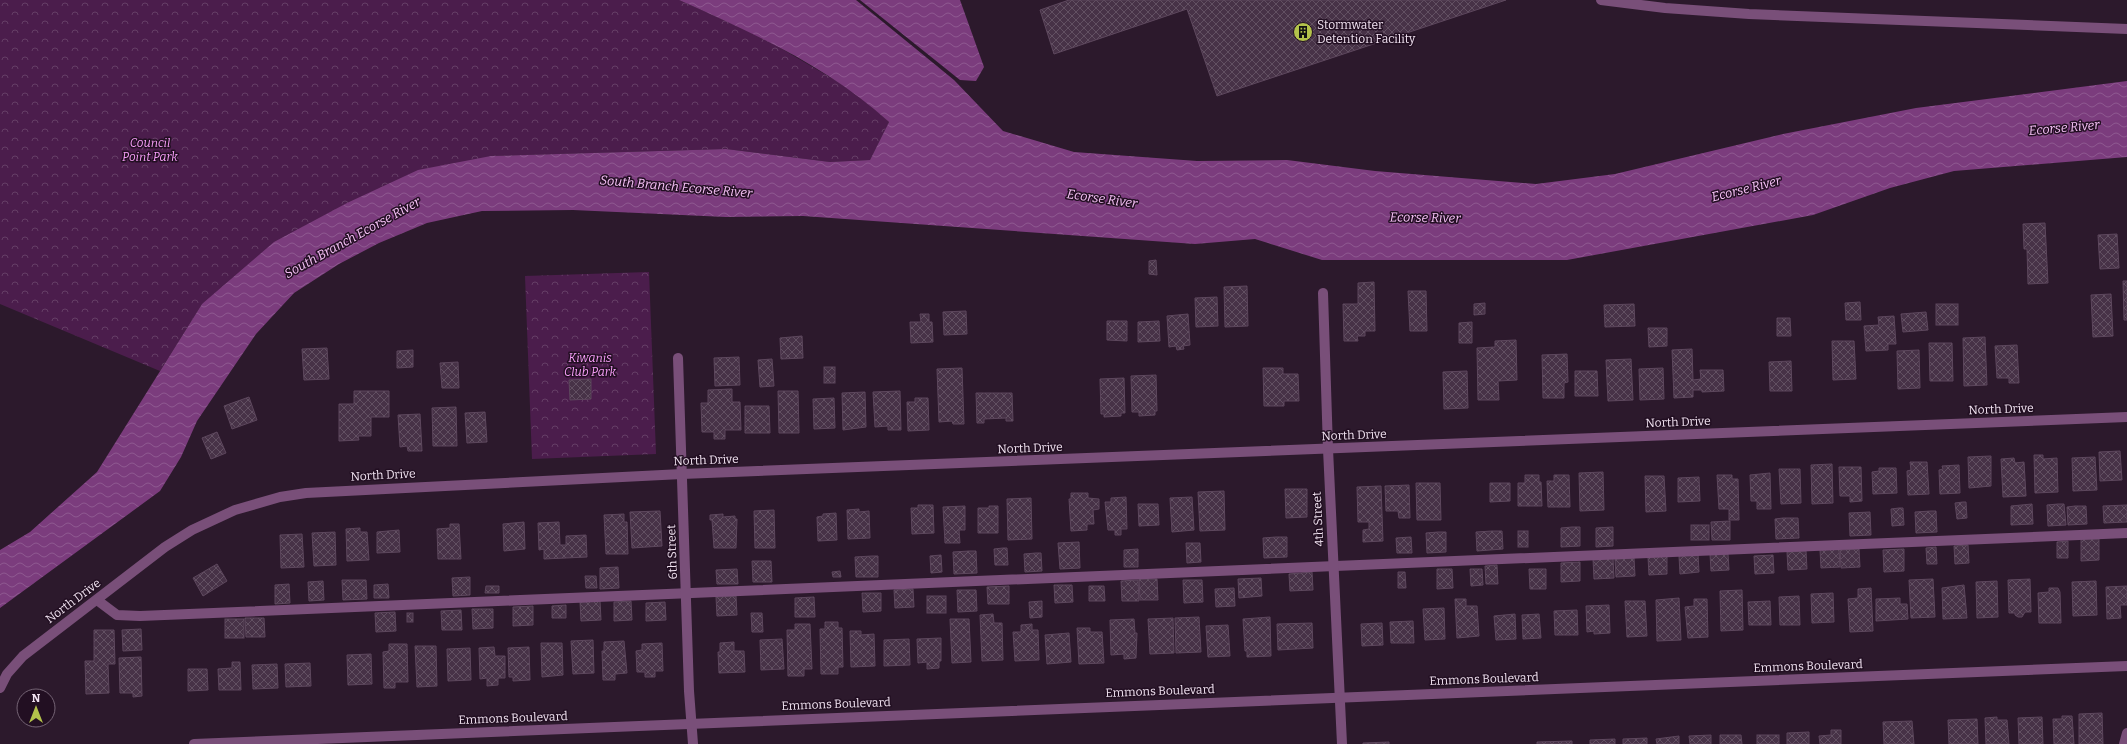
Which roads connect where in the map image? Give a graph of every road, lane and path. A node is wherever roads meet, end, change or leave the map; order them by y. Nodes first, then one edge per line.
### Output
1 (1601, 0) edge
2 (2127, 29) edge
3 (1323, 293) dead end
4 (678, 358) dead end
5 (2127, 417) edge
6 (1328, 449) junction
7 (682, 474) junction
8 (2127, 533) edge
9 (1334, 565) junction
10 (686, 593) junction
11 (97, 600) junction
12 (2127, 666) edge
13 (0, 688) edge
14 (1341, 697) junction
15 (691, 723) junction
16 (2127, 733) edge
17 (194, 744) edge
18 (693, 744) edge
19 (1342, 744) edge
20 (2124, 744) edge

1 - 2 street
3 - 6 street, 4th Street
4 - 7 street, 6th Street
5 - 6 street, North Drive
6 - 7 street, North Drive
6 - 9 street, 4th Street
7 - 10 street, 6th Street
7 - 11 street, North Drive
8 - 9 street
9 - 10 street
9 - 14 street, 4th Street
10 - 11 street
10 - 15 street, 6th Street
11 - 13 street, North Drive
12 - 14 street, Emmons Boulevard
14 - 15 street, Emmons Boulevard
14 - 19 street, 4th Street
15 - 17 street, Emmons Boulevard
15 - 18 street, 6th Street
16 - 20 street

